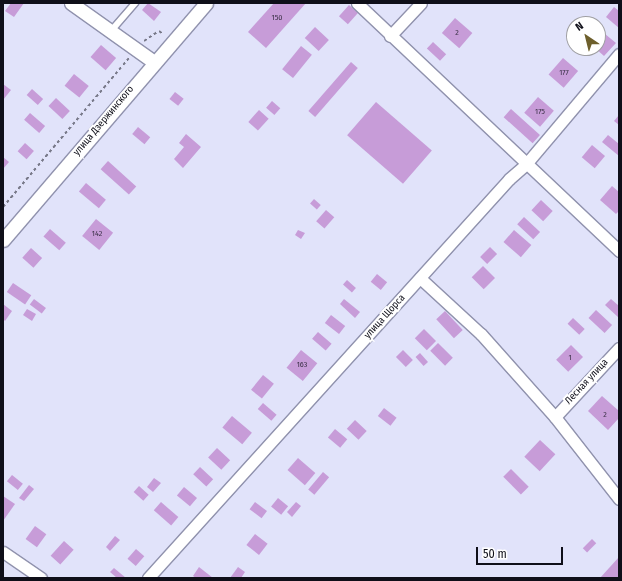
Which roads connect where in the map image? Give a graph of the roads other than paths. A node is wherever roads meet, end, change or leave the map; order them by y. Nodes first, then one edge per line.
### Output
1 (72, 3) edge
2 (135, 3) edge
3 (206, 3) edge
4 (357, 3) edge
5 (421, 3) edge
6 (111, 31) junction
7 (390, 36) junction
8 (619, 54) edge
9 (154, 62) junction
10 (526, 164) junction
11 (3, 240) edge
12 (619, 251) edge
13 (420, 278) junction
14 (619, 348) edge
15 (555, 417) junction
16 (619, 499) edge
17 (3, 552) edge
18 (41, 578) edge
19 (148, 578) edge

1 - 6 street
2 - 6 lane
3 - 9 street, улица Дзержинского
4 - 7 street
5 - 7 street
6 - 9 street
7 - 10 street
8 - 10 street, улица Щорса
9 - 11 street, улица Дзержинского
10 - 12 street
10 - 13 street, улица Щорса
13 - 15 street
13 - 19 street, улица Щорса
14 - 15 street, Лесная улица
15 - 16 street
17 - 18 street

